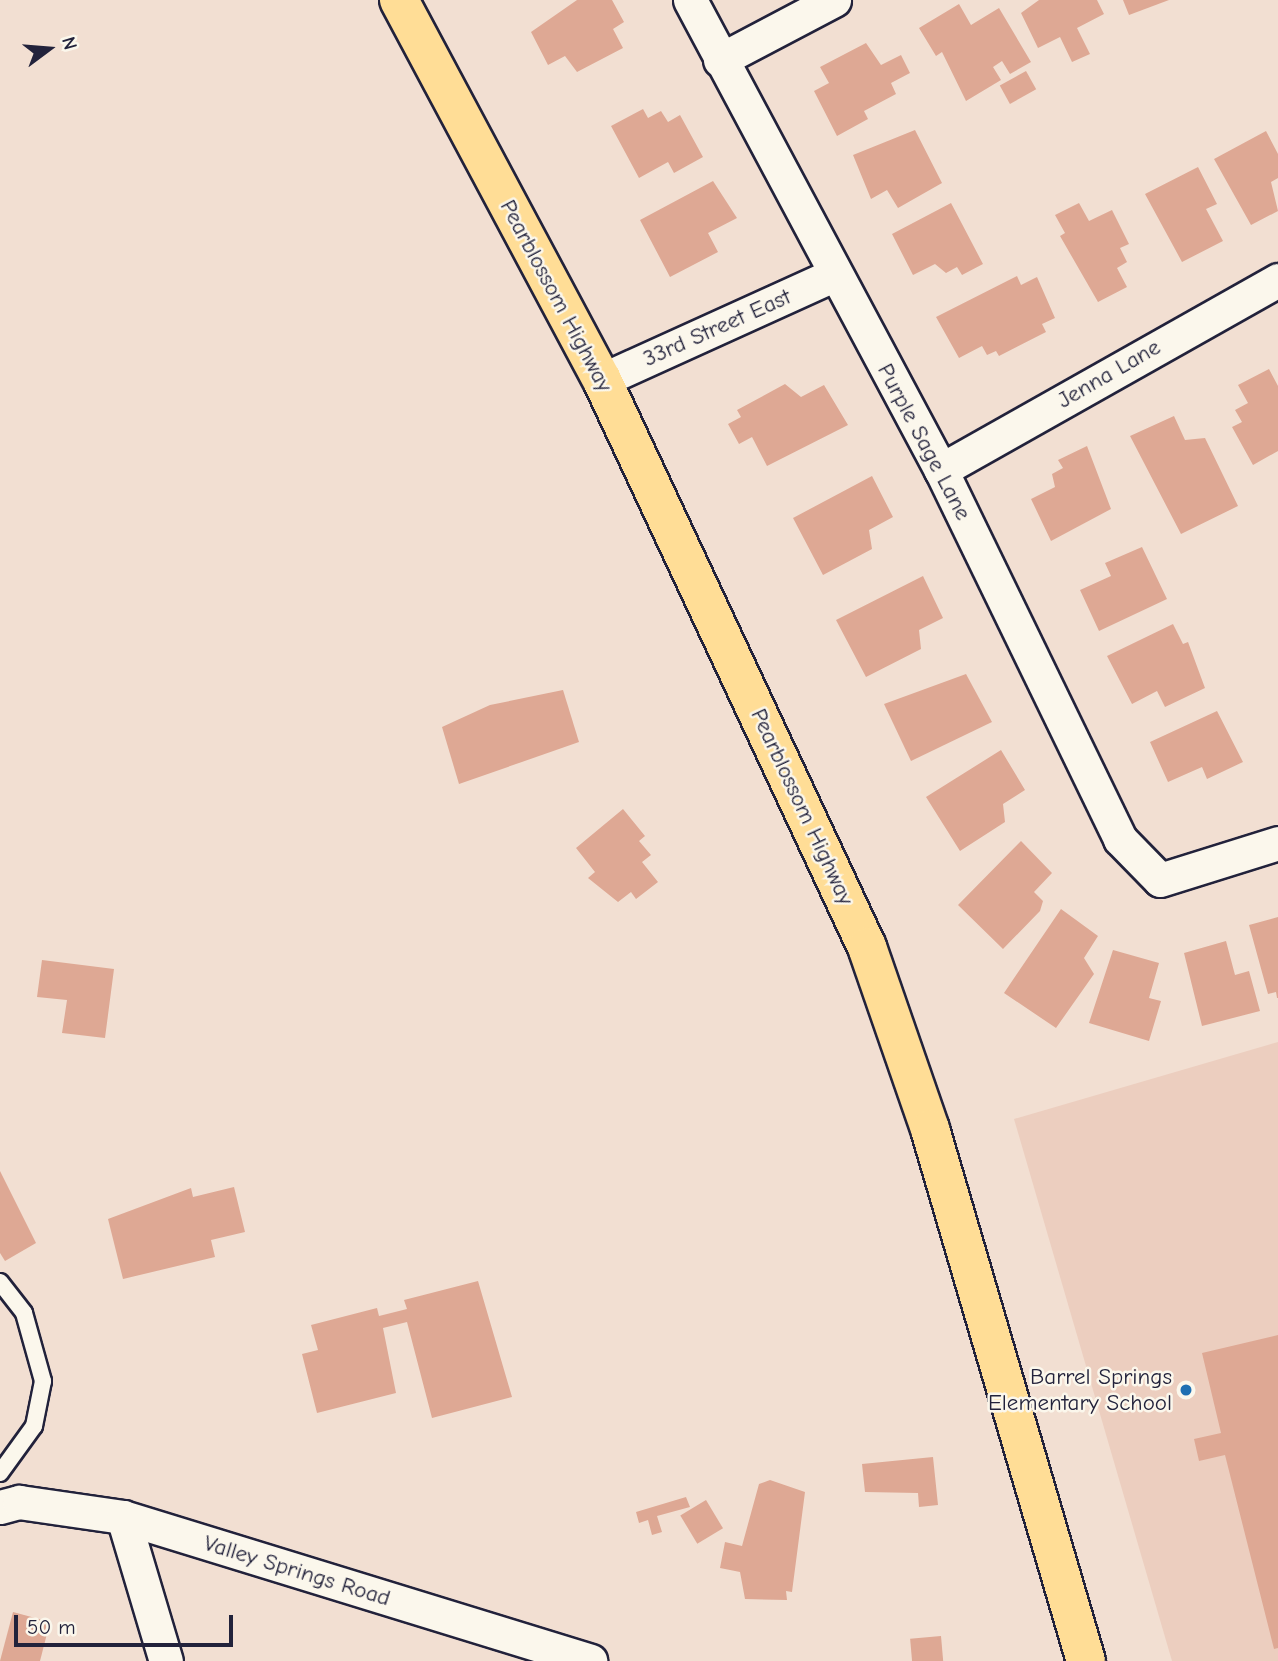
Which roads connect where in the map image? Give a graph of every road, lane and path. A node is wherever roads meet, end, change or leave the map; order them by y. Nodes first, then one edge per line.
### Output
1 (399, 0) edge
2 (690, 0) edge
3 (834, 0) edge
4 (720, 60) junction
5 (833, 275) junction
6 (1278, 280) edge
7 (602, 380) junction
8 (941, 470) junction
9 (1278, 843) edge
10 (0, 1282) edge
11 (0, 1473) edge
12 (0, 1507) edge
13 (123, 1517) junction
14 (166, 1661) edge
15 (590, 1661) edge
16 (1086, 1661) edge

1 - 7 main road, Pearblossom Highway
2 - 4 street, Purple Sage Lane
3 - 4 street
4 - 5 street, Purple Sage Lane
5 - 7 street, 33rd Street East
5 - 8 street, Purple Sage Lane
6 - 8 street, Jenna Lane
7 - 16 main road, Pearblossom Highway
8 - 9 street, Purple Sage Lane
10 - 11 lane
12 - 13 street, Valley Springs Road
13 - 14 street
13 - 15 street, Valley Springs Road

